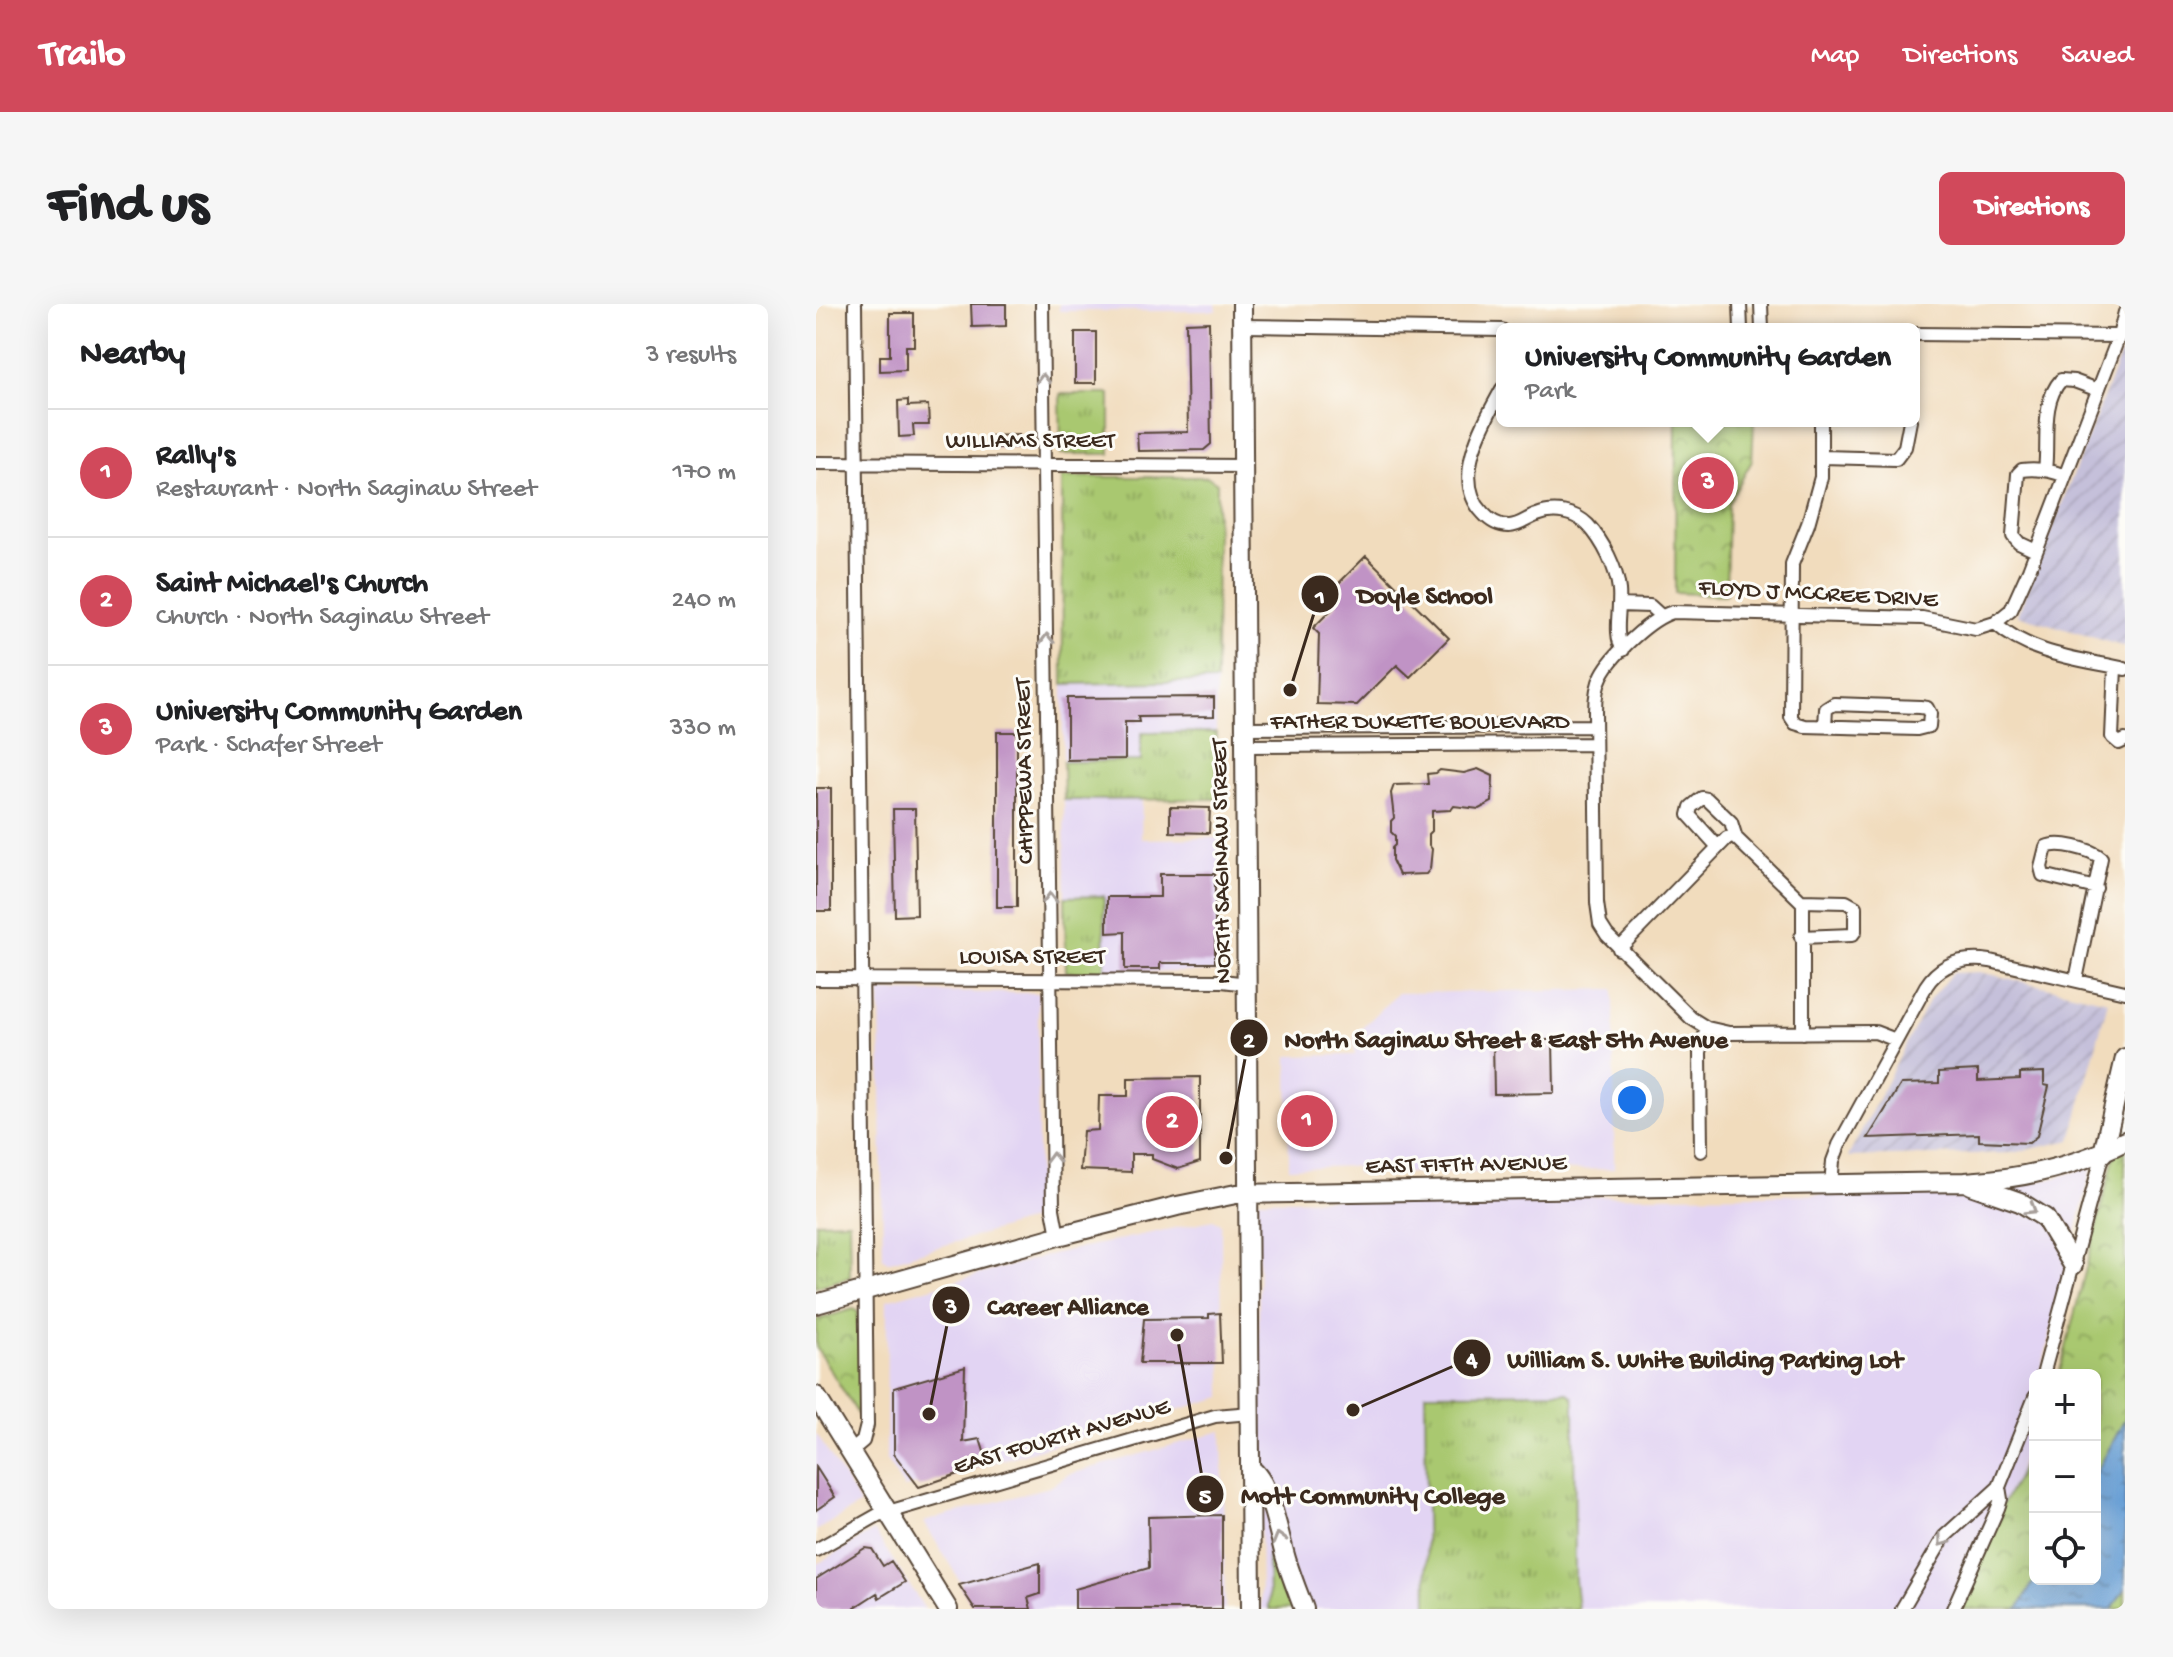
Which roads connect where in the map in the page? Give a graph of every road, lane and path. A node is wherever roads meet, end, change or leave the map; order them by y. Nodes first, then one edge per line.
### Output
1 (855, 304) edge
2 (1042, 304) edge
3 (1242, 304) edge
4 (2125, 312) edge
5 (1242, 326) junction
6 (1496, 330) edge
7 (1920, 334) edge
8 (2119, 336) junction
9 (2098, 390) junction
10 (1496, 402) edge
11 (1821, 427) edge
12 (1909, 427) edge
13 (1823, 457) junction
14 (816, 463) edge
15 (857, 463) junction
16 (1044, 464) junction
17 (1244, 466) junction
18 (2045, 470) junction
19 (2065, 476) junction
20 (2036, 551) junction
21 (1619, 605) junction
22 (1793, 613) junction
23 (1661, 616) junction
24 (1995, 623) junction
25 (1623, 650) junction
26 (2120, 668) edge
27 (1517, 726) junction
28 (1595, 726) junction
29 (1825, 726) junction
30 (1475, 727) junction
31 (1246, 737) junction
32 (2125, 740) edge
33 (1517, 744) junction
34 (1595, 744) junction
35 (1475, 745) junction
36 (1734, 835) junction
37 (1718, 847) junction
38 (2096, 888) junction
39 (1803, 901) junction
40 (1801, 937) junction
41 (1619, 949) junction
42 (816, 979) edge
43 (861, 979) junction
44 (1049, 980) junction
45 (2076, 980) junction
46 (1248, 984) junction
47 (2125, 992) edge
48 (1707, 1028) junction
49 (1803, 1033) junction
50 (1896, 1040) junction
51 (2125, 1058) edge
52 (2125, 1141) edge
53 (1701, 1151) dead end
54 (2103, 1153) junction
55 (1965, 1182) junction
56 (1831, 1185) junction
57 (1248, 1193) junction
58 (1058, 1236) junction
59 (2073, 1265) junction
60 (866, 1289) junction
61 (816, 1304) edge
62 (2045, 1369) edge
63 (816, 1396) edge
64 (2029, 1412) edge
65 (1251, 1413) junction
66 (850, 1452) junction
67 (1251, 1469) junction
68 (1999, 1487) junction
69 (888, 1512) junction
70 (816, 1550) edge
71 (948, 1609) edge
72 (1251, 1609) edge
73 (1304, 1609) edge
74 (1902, 1609) edge
75 (1953, 1609) edge

1 - 15 street
16 -> 2 street, CHIPPEWA STREET
3 - 5 main road, NORTH SAGINAW STREET
4 - 8 street
5 - 6 street
5 - 17 main road, NORTH SAGINAW STREET
7 - 8 street
8 - 9 street
9 - 18 street
9 - 19 street
10 - 21 street
11 - 13 street
12 - 13 street
13 - 22 street
14 - 15 street, WILLIAMS STREET
15 - 16 street, WILLIAMS STREET
15 - 43 street
16 - 17 street, WILLIAMS STREET
44 -> 16 street, CHIPPEWA STREET
17 - 31 main road, NORTH SAGINAW STREET
18 - 19 street
18 - 20 street
19 - 20 street
20 - 24 street
21 - 23 street
21 - 25 street
22 - 23 street, FLOYD J MCCREE DRIVE
22 - 24 street, FLOYD J MCCREE DRIVE
22 - 29 street
23 - 25 street
24 - 26 street
25 - 28 street
26 - 32 street
27 - 28 street, FATHER DUKETTE BOULEVARD
27 - 30 street, FATHER DUKETTE BOULEVARD
27 - 33 street
28 - 34 street
29 - 29 street
30 - 31 street, FATHER DUKETTE BOULEVARD
30 - 35 street
31 - 35 street, FATHER DUKETTE BOULEVARD
31 - 46 main road, NORTH SAGINAW STREET
33 - 34 street, FATHER DUKETTE BOULEVARD
33 - 35 street, FATHER DUKETTE BOULEVARD
34 - 41 street
36 - 37 street
36 - 37 street
36 - 39 street
37 - 41 street
38 - 38 street
38 - 45 street
39 - 40 street
39 - 40 street
40 - 49 street
41 - 48 street
42 - 43 street, LOUISA STREET
43 - 44 street, LOUISA STREET
43 - 60 street
44 - 46 street, LOUISA STREET
58 -> 44 street, CHIPPEWA STREET
45 - 47 street
45 - 50 street
46 - 57 main road, NORTH SAGINAW STREET
48 - 49 street
48 - 53 street
49 - 50 street
50 - 56 street
51 - 54 main road
52 - 54 main road, EAST FIFTH AVENUE
54 - 55 main road, EAST FIFTH AVENUE
54 - 59 street
55 - 56 main road, EAST FIFTH AVENUE
55 -> 59 main road
56 - 57 main road, EAST FIFTH AVENUE
57 - 58 main road, EAST FIFTH AVENUE
57 - 65 main road, NORTH SAGINAW STREET
58 - 60 main road, EAST FIFTH AVENUE
59 - 62 street
60 - 61 main road, EAST FIFTH AVENUE
60 - 66 street
63 - 66 main road
64 - 68 street
65 - 67 main road, NORTH SAGINAW STREET
65 - 69 street, EAST FOURTH AVENUE
66 - 69 main road
67 - 72 main road, NORTH SAGINAW STREET
73 -> 67 main road
68 -> 74 street
68 - 75 street
69 - 70 street, EAST FOURTH AVENUE
69 - 71 main road

